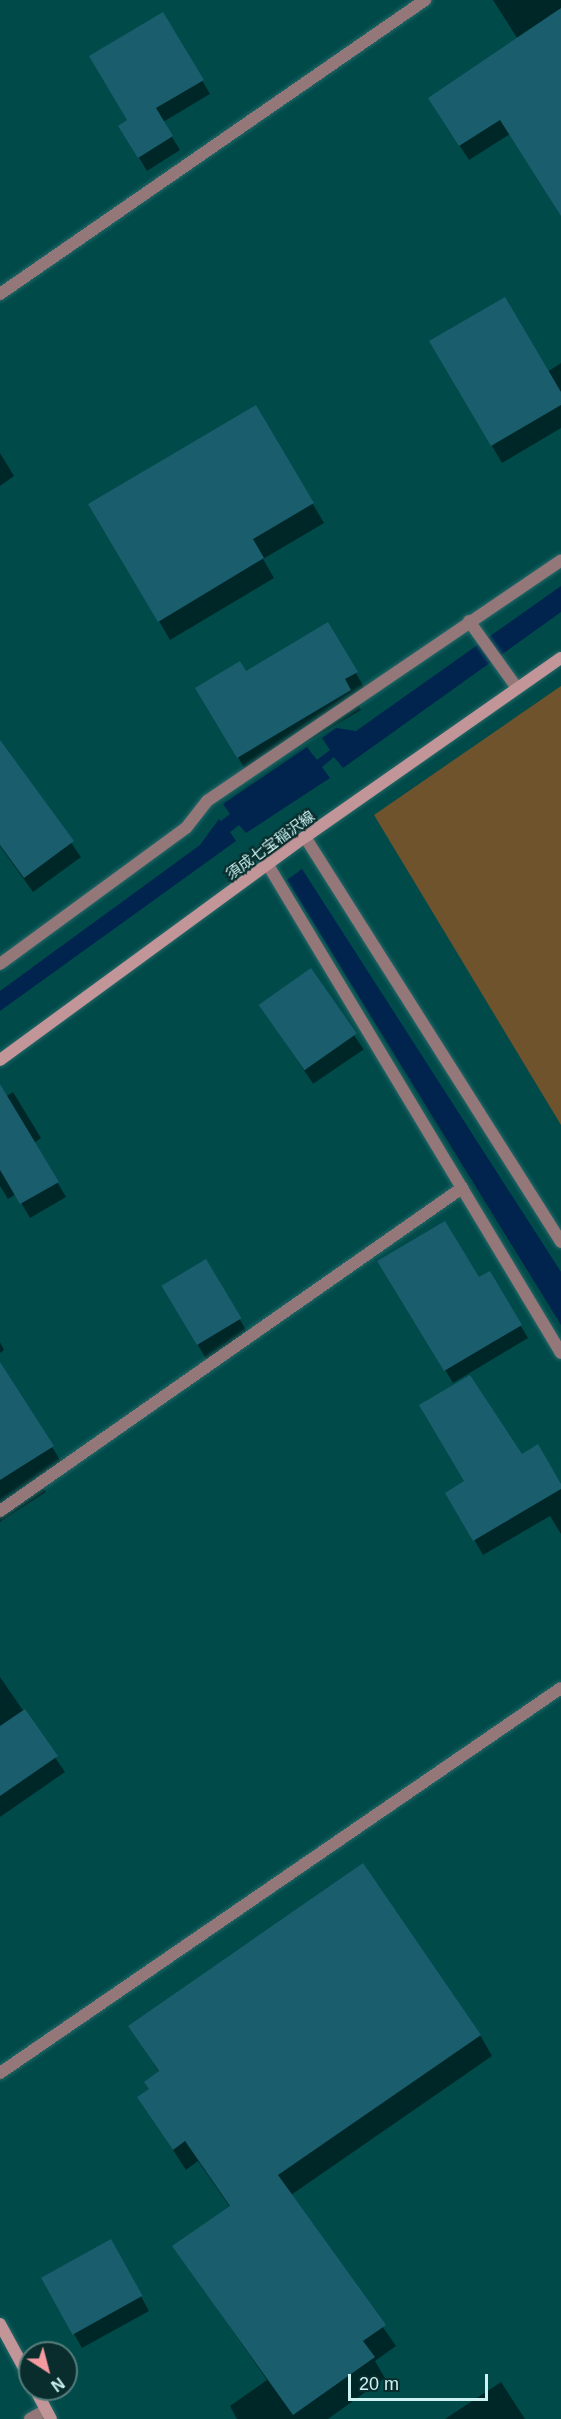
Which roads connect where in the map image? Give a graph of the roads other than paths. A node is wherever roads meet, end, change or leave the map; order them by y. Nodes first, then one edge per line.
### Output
1 (425, 0) edge
2 (0, 294) edge
3 (561, 560) edge
4 (471, 625) junction
5 (561, 658) edge
6 (517, 688) junction
7 (305, 837) junction
8 (268, 864) junction
9 (0, 964) edge
10 (0, 1060) edge
11 (462, 1188) junction
12 (561, 1242) edge
13 (561, 1353) edge
14 (0, 1511) edge
15 (561, 1688) edge
16 (0, 2073) edge
17 (0, 2324) edge
18 (18, 2357) edge
19 (49, 2414) edge
20 (30, 2419) edge

1 - 2 street
3 - 4 street
4 - 6 street
4 - 9 street
5 - 6 main road, 須成七宝稲沢線
6 - 7 main road, 須成七宝稲沢線
7 - 8 main road, 須成七宝稲沢線
7 - 12 street
8 - 10 main road, 須成七宝稲沢線
8 - 11 street
11 - 13 street
11 - 14 street
15 - 16 street
17 - 18 main road
19 - 20 street

